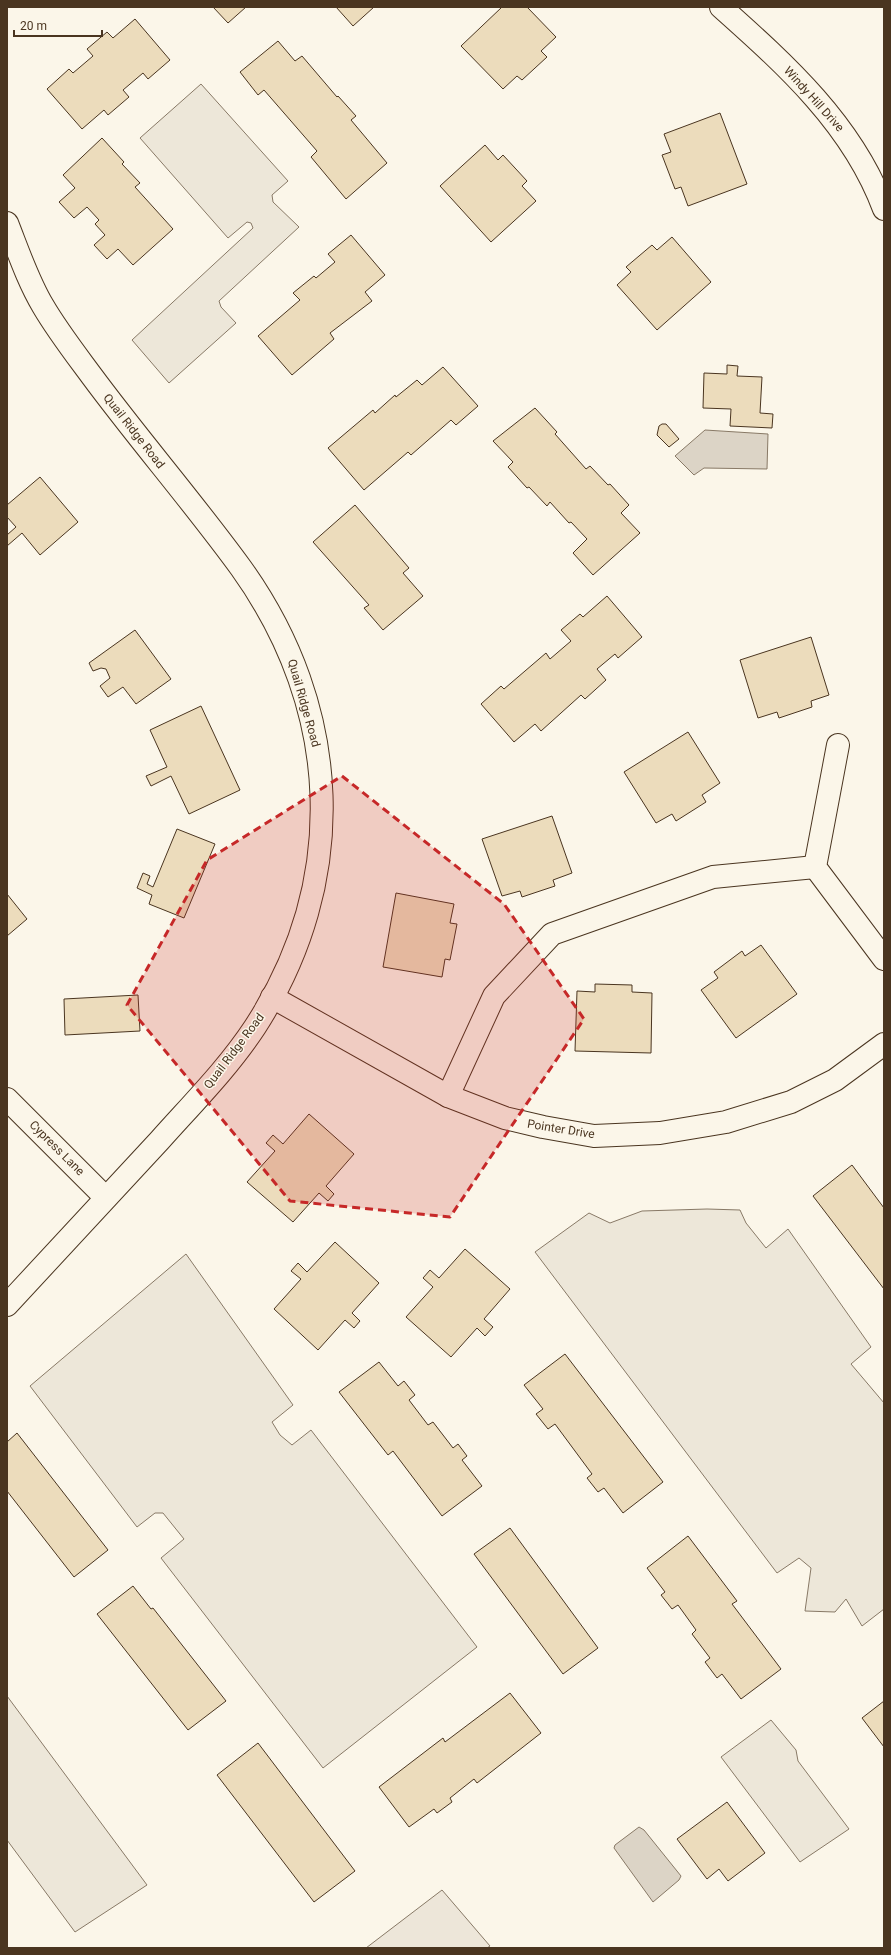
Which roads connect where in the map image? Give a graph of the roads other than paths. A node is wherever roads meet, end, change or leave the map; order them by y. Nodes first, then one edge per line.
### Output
1 (721, 7) edge
2 (884, 209) edge
3 (7, 224) edge
4 (838, 744) dead end
5 (815, 867) junction
6 (884, 959) edge
7 (272, 998) junction
8 (884, 1044) edge
9 (448, 1096) junction
10 (7, 1099) edge
11 (105, 1197) junction
12 (7, 1306) edge

1 - 2 street, Windy Hill Drive
3 - 7 street, Quail Ridge Road
4 - 5 street
5 - 6 street
5 - 9 street
7 - 9 street, Pointer Drive
7 - 11 street, Quail Ridge Road
8 - 9 street, Pointer Drive
10 - 11 street, Cypress Lane
11 - 12 street, Quail Ridge Road

